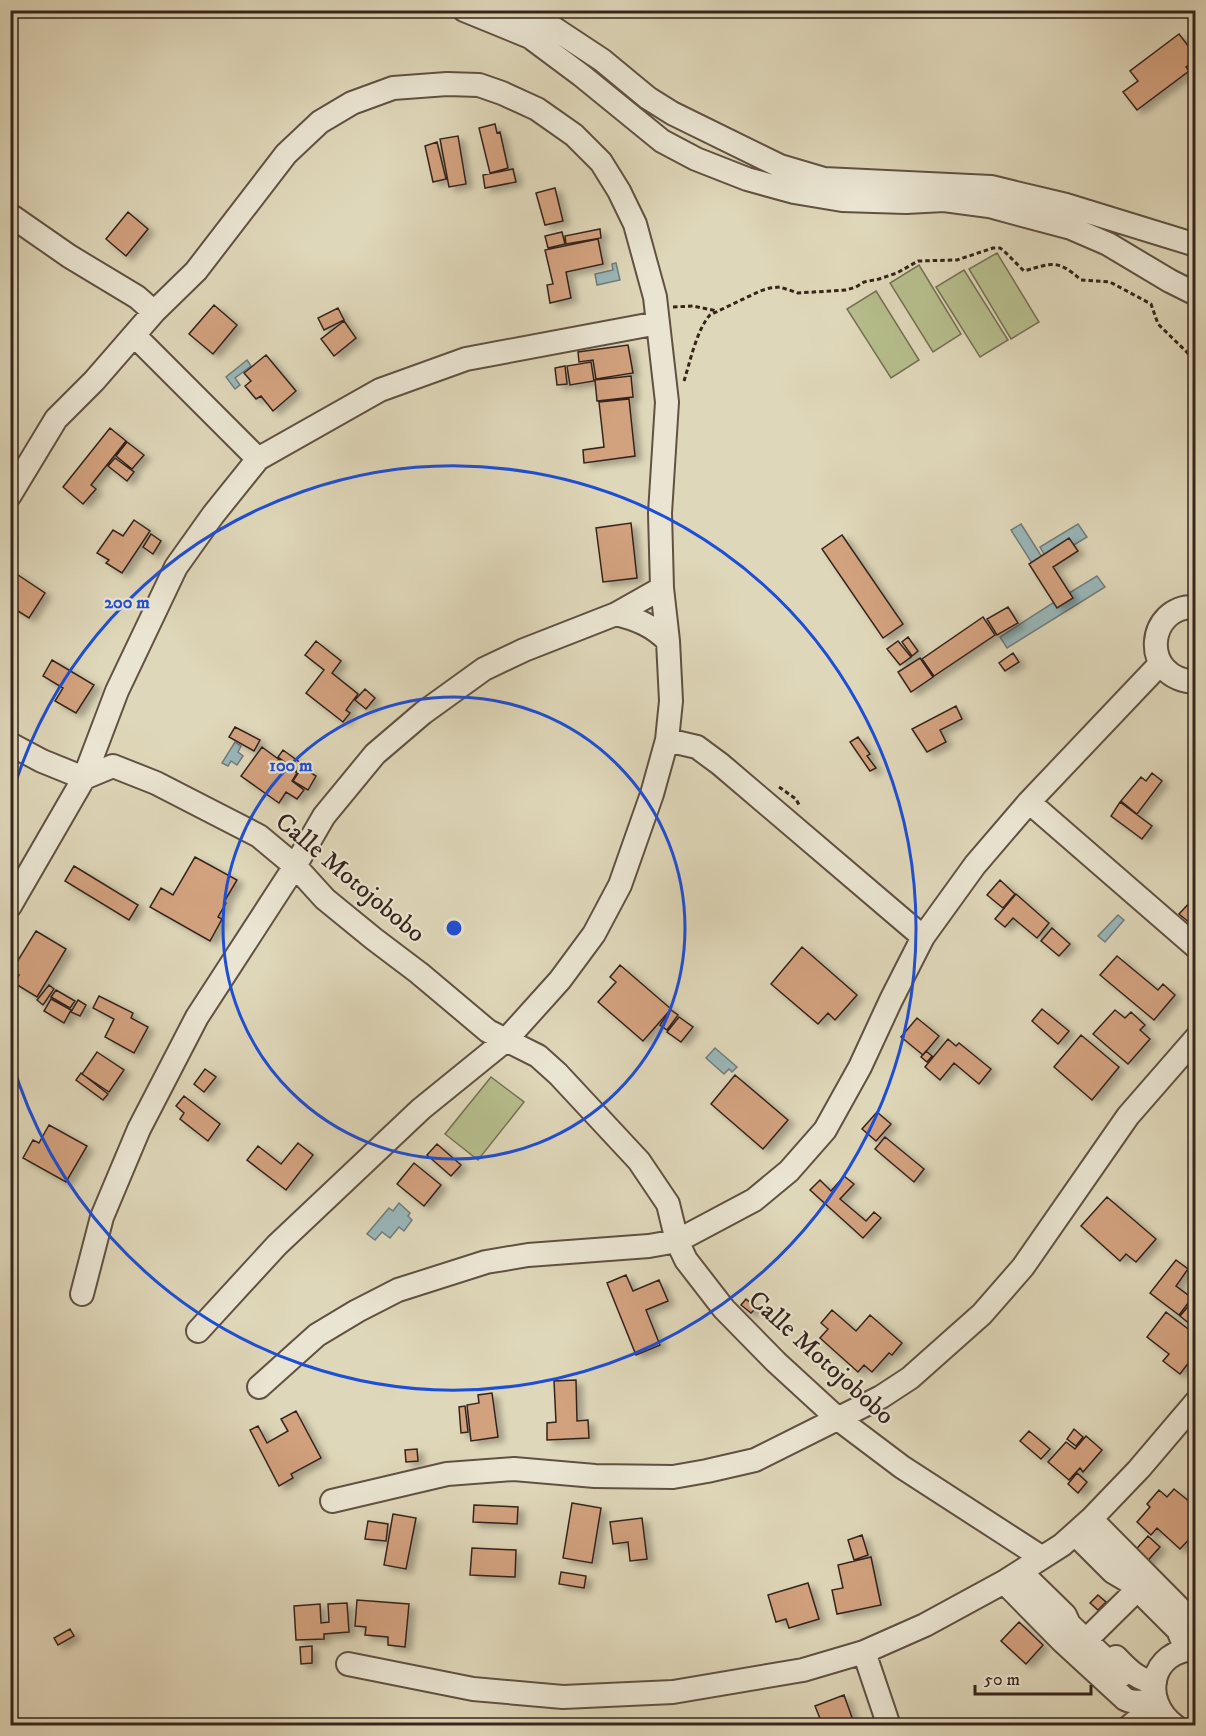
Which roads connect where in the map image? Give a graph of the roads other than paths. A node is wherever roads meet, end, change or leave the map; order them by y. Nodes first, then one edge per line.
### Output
1 (464, 10) edge
2 (514, 10) edge
3 (10, 215) edge
4 (1196, 245) edge
5 (1196, 294) edge
6 (154, 312) junction
7 (658, 317) junction
8 (135, 336) junction
9 (258, 459) junction
10 (10, 495) edge
11 (662, 588) junction
12 (1196, 608) edge
13 (616, 614) junction
14 (668, 641) junction
15 (1160, 664) junction
16 (1196, 682) edge
17 (667, 740) junction
18 (10, 744) edge
19 (84, 778) junction
20 (1029, 802) junction
21 (295, 866) junction
22 (10, 906) edge
23 (923, 937) junction
24 (1196, 947) edge
25 (1196, 1038) edge
26 (506, 1040) junction
27 (677, 1241) junction
28 (82, 1294) dead end
29 (198, 1331) dead end
30 (259, 1387) dead end
31 (1196, 1402) edge
32 (837, 1418) junction
33 (332, 1501) dead end
34 (1083, 1526) junction
35 (1041, 1557) junction
36 (1012, 1577) junction
37 (1139, 1588) junction
38 (1196, 1625) edge
39 (1084, 1642) junction
40 (1187, 1650) edge
41 (864, 1652) junction
42 (348, 1664) dead end
43 (1155, 1694) junction
44 (889, 1725) edge
45 (1130, 1725) edge
46 (1174, 1725) edge

1 - 5 street
2 - 4 street
3 - 6 street
6 - 7 street
6 - 8 street
7 - 9 street
7 - 11 street
8 - 9 street
8 - 10 street
9 - 19 street
11 - 13 street
11 - 14 street
12 - 15 street
13 - 14 street
13 - 21 street
14 - 17 street
15 - 16 street
15 - 20 street
17 - 23 street
17 - 26 street
18 - 19 street
19 - 21 street, Calle Motojobobo
19 - 22 street
20 - 23 street
20 - 24 street
21 - 26 street, Calle Motojobobo
21 - 28 street
23 - 27 street
25 - 32 street
26 - 27 street, Calle Motojobobo
26 - 29 street
27 - 30 street
27 - 32 street, Calle Motojobobo
31 - 34 street
32 - 33 street
32 - 35 street, Calle Motojobobo
34 - 35 street
34 - 37 street
34 - 37 street
35 - 36 street
36 - 39 street
36 - 39 street
36 - 41 street
37 - 38 street
37 - 39 street
37 - 40 street
39 - 43 street
40 - 43 street
41 - 42 street
41 - 44 street
43 - 45 street
43 - 46 street

